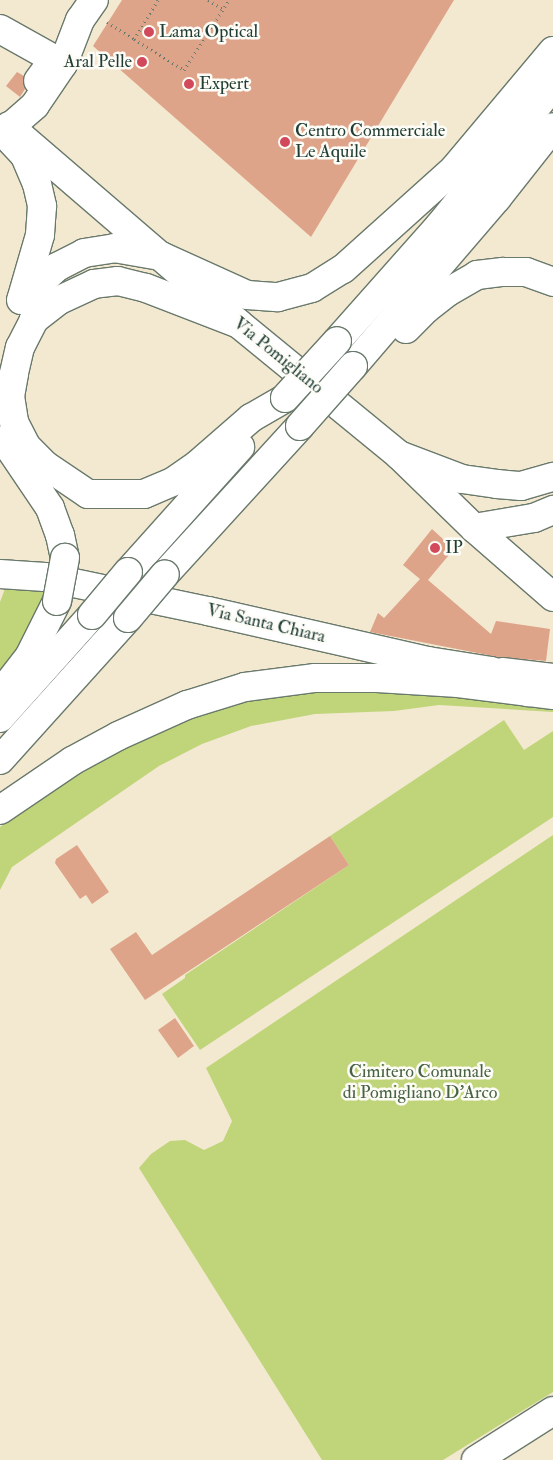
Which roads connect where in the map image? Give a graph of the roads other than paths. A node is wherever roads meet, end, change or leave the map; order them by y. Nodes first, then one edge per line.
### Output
1 (98, 10) edge
2 (0, 29) edge
3 (553, 52) edge
4 (553, 86) edge
5 (3, 125) edge
6 (553, 127) edge
7 (161, 256) junction
8 (553, 282) edge
9 (21, 300) junction
10 (239, 324) junction
11 (0, 355) edge
12 (358, 372) junction
13 (285, 398) junction
14 (0, 422) edge
15 (399, 455) junction
16 (553, 477) edge
17 (553, 510) edge
18 (474, 528) junction
19 (0, 574) edge
20 (553, 597) edge
21 (491, 671) junction
22 (553, 678) edge
23 (540, 693) edge
24 (0, 694) edge
25 (0, 718) edge
26 (0, 760) edge
27 (0, 810) edge
28 (553, 1412) edge
29 (476, 1460) edge

1 - 5 main road
2 - 5 main road
3 - 7 main road
4 - 13 main road, bridge
5 - 7 main road, Via Pomigliano
5 - 9 main road
6 - 12 main road
7 - 9 main road
7 - 10 main road, Via Pomigliano
8 - 12 main road
9 - 11 main road
10 - 13 main road
10 - 15 main road, Via Pomigliano
12 - 26 main road, bridge
13 - 25 main road, bridge
14 - 24 main road, bridge
15 - 16 main road
15 - 18 main road, Via Pomigliano
17 - 18 main road
18 - 20 main road, Via Pomigliano
19 - 21 main road, Via Santa Chiara
21 - 22 main road
21 - 23 main road, Via Santa Chiara
23 - 27 main road
28 - 29 main road

